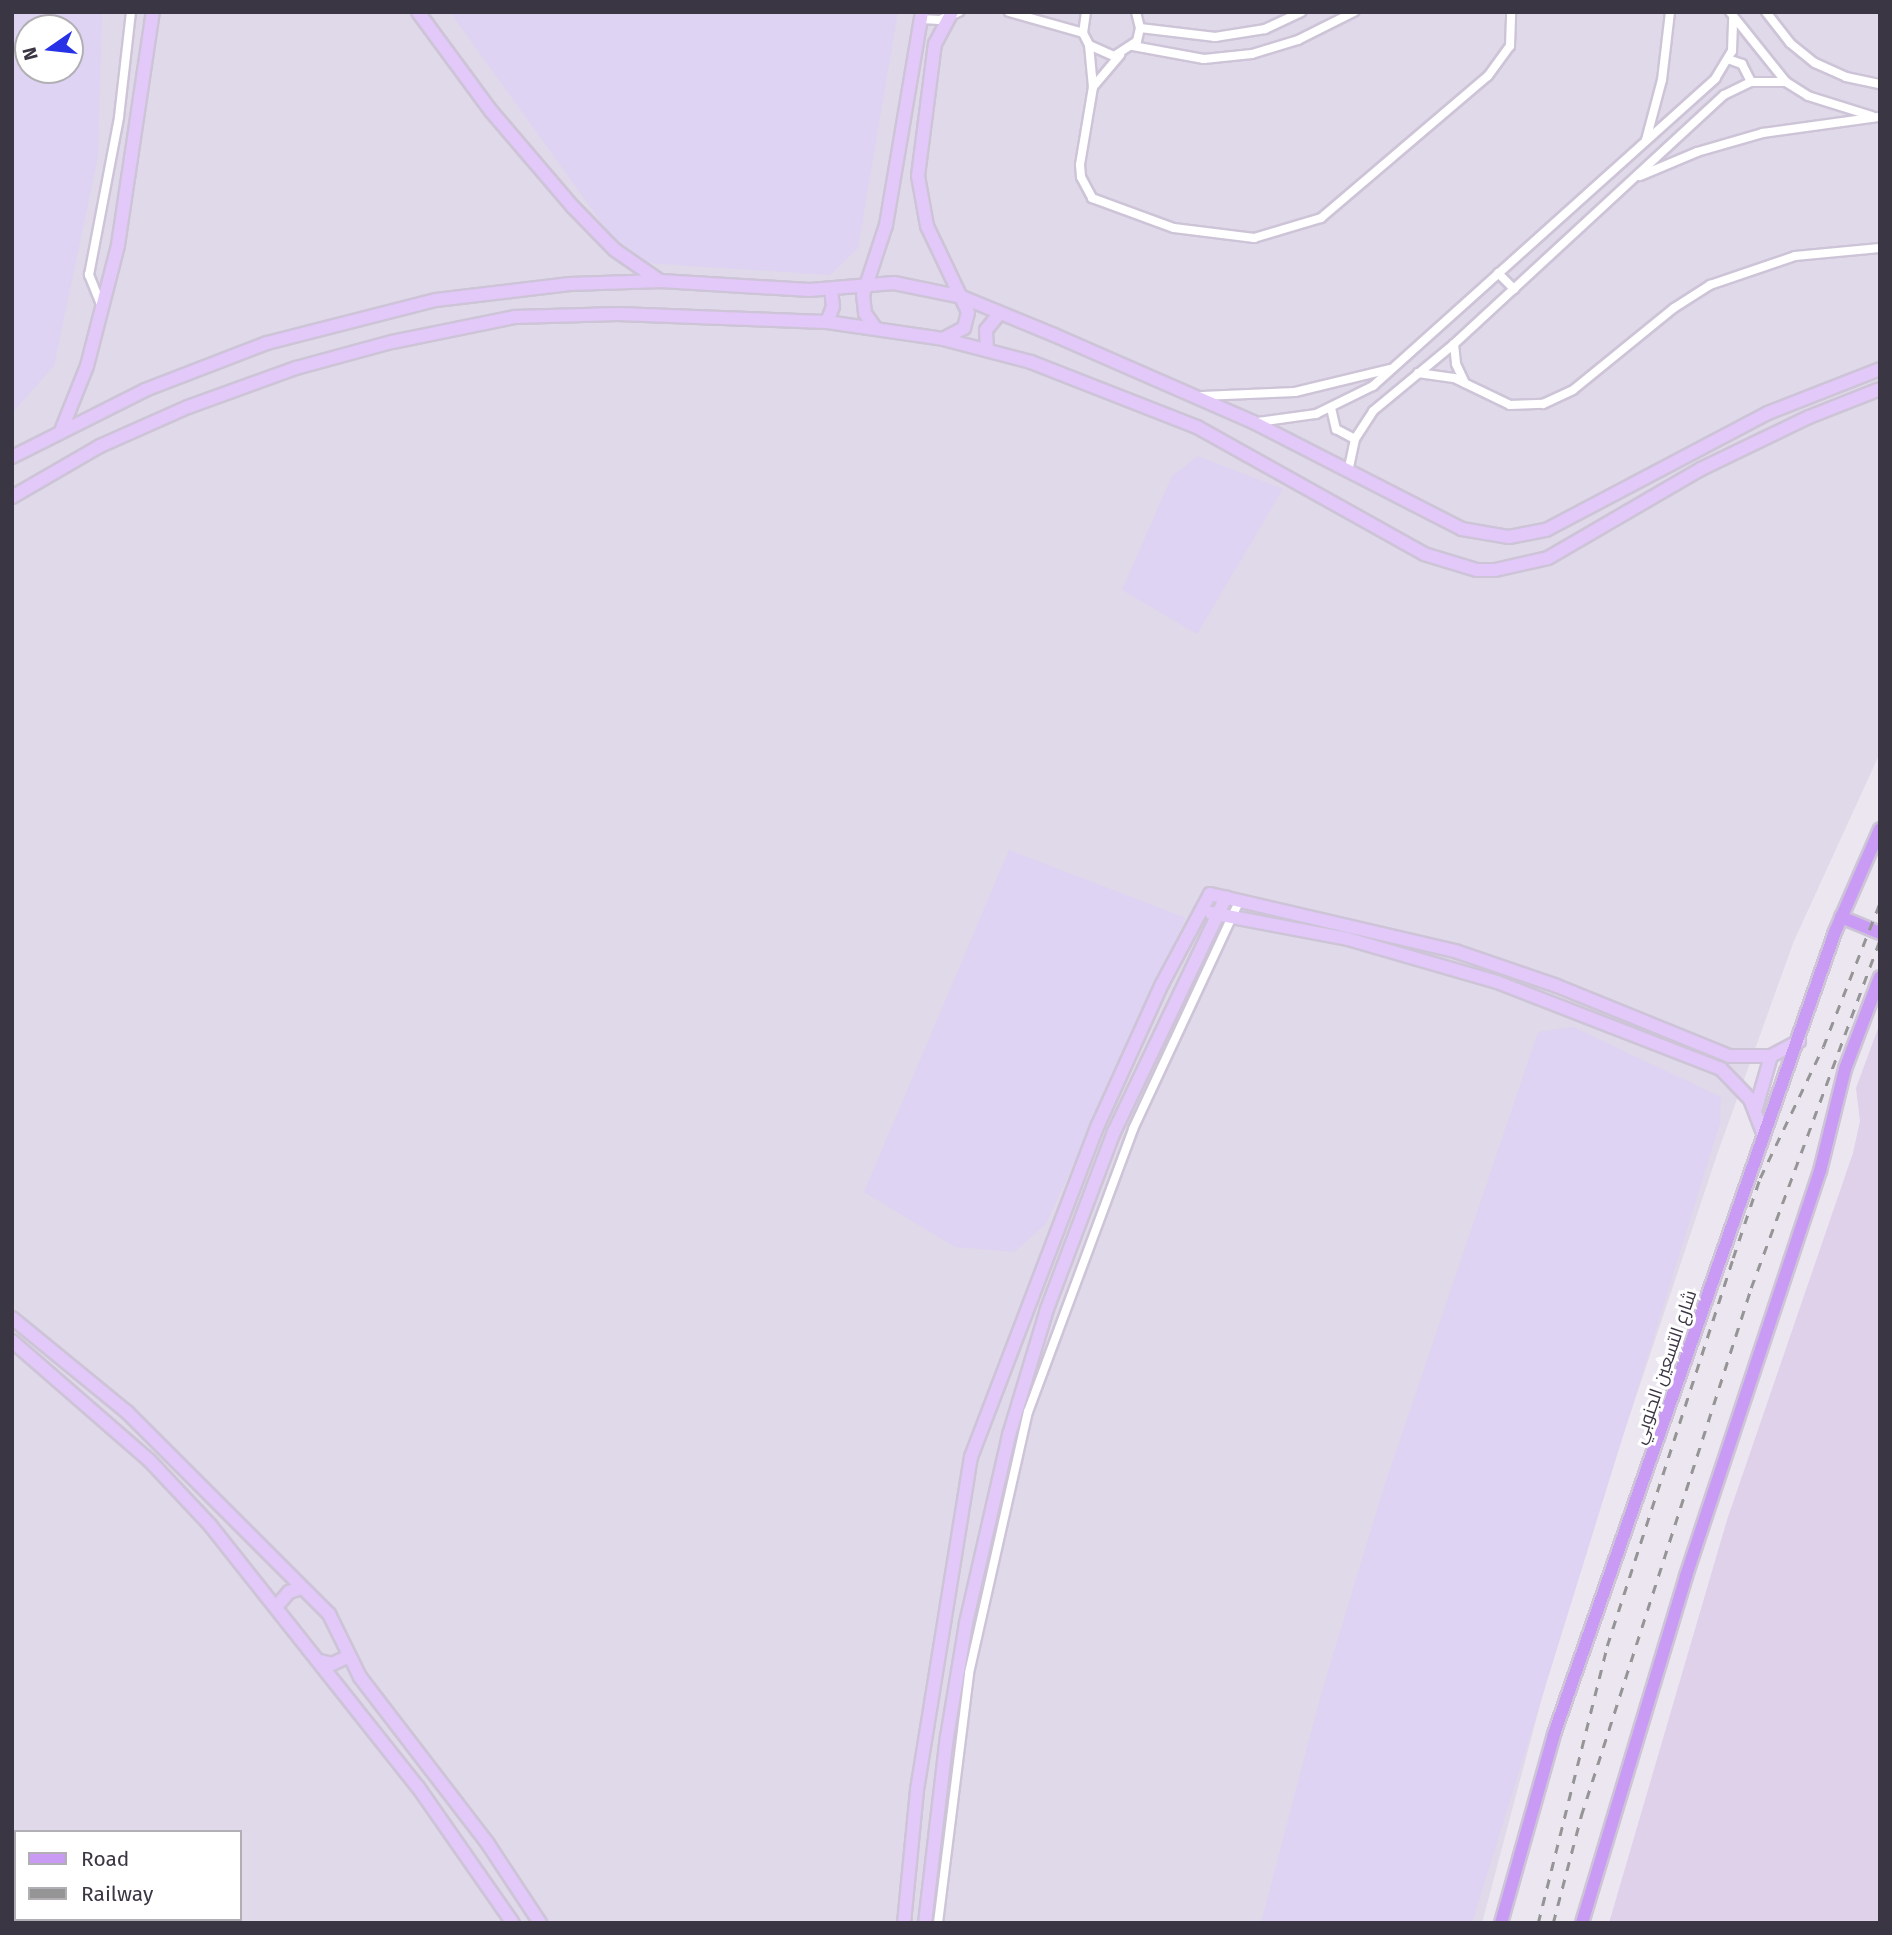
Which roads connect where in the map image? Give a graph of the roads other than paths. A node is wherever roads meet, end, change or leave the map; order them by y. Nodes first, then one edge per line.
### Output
1 (131, 12) edge
2 (153, 12) edge
3 (418, 12) edge
4 (1009, 12) edge
5 (1086, 12) edge
6 (1136, 12) edge
7 (1301, 12) edge
8 (1353, 12) edge
9 (1511, 12) edge
10 (1670, 12) edge
11 (1766, 12) edge
12 (953, 14) edge
13 (1732, 15) edge
14 (921, 16) edge
15 (1140, 28) junction
16 (1083, 33) junction
17 (1089, 45) junction
18 (1133, 46) junction
19 (1121, 54) junction
20 (1728, 59) junction
21 (1751, 82) junction
22 (1786, 82) junction
23 (1880, 84) edge
24 (1093, 87) junction
25 (1879, 117) edge
26 (1646, 140) junction
27 (1631, 180) junction
28 (1880, 248) edge
29 (1499, 273) junction
30 (660, 281) junction
31 (865, 285) junction
32 (1514, 289) junction
33 (831, 290) junction
34 (962, 297) junction
35 (102, 308) junction
36 (1000, 313) junction
37 (827, 321) junction
38 (876, 329) junction
39 (943, 339) junction
40 (1454, 344) junction
41 (987, 350) junction
42 (1392, 368) junction
43 (1880, 369) edge
44 (1418, 373) junction
45 (1465, 383) junction
46 (1880, 389) edge
47 (1196, 396) junction
48 (1331, 408) junction
49 (1253, 422) junction
50 (61, 431) junction
51 (1355, 439) junction
52 (12, 457) edge
53 (1348, 472) junction
54 (12, 497) edge
55 (1605, 499) junction
56 (1616, 518) junction
57 (1880, 829) edge
58 (1226, 897) junction
59 (1240, 900) junction
60 (1200, 911) junction
61 (1218, 914) junction
62 (1232, 917) junction
63 (1841, 917) junction
64 (1880, 933) edge
65 (1880, 977) edge
66 (1877, 990) edge
67 (1799, 1041) junction
68 (1771, 1056) junction
69 (1756, 1108) junction
70 (1098, 1125) junction
71 (1114, 1132) junction
72 (1764, 1135) junction
73 (12, 1318) edge
74 (12, 1341) edge
75 (301, 1588) junction
76 (276, 1607) junction
77 (349, 1657) junction
78 (320, 1661) junction
79 (513, 1923) edge
80 (540, 1923) edge
81 (904, 1923) edge
82 (925, 1923) edge
83 (938, 1923) edge
84 (1501, 1923) edge
85 (1582, 1923) edge

1 - 35 street
2 - 35 street
3 - 30 street
4 - 16 street
5 - 16 street
6 - 15 street
7 - 15 street
8 - 18 street
9 - 24 street
10 - 26 street
11 - 23 street
12 - 14 street
12 - 34 street
13 - 20 street
13 - 22 street
14 - 31 street
15 - 18 street
16 - 17 street
17 - 19 street
17 - 24 street
18 - 19 street
19 - 24 street
20 - 21 street
20 - 26 street
21 - 22 street
21 - 27 street
22 - 25 street
25 - 27 street
26 - 29 street
27 - 32 street
28 - 45 street
29 - 32 street
29 - 42 street
30 - 33 street
30 - 50 street
31 - 33 street
31 - 34 street
31 - 38 street
32 - 40 street
33 - 37 street
34 - 36 street
34 - 39 street
35 - 50 street
36 - 41 street
36 - 47 street
37 - 38 street
37 - 54 street
38 - 39 street
39 - 41 street
40 - 44 street
40 - 45 street
41 - 56 street
42 - 47 street
42 - 48 street
43 - 55 street
44 - 45 street
44 - 51 street
46 - 56 street
47 - 49 street
48 - 49 street
48 - 51 street
49 - 53 street
50 - 52 street
51 - 53 street
53 - 55 street
55 - 56 street
57 - 63 main road, شارع التسعين الجنوبي
58 - 59 street
58 - 60 street
58 - 61 street
59 - 62 street
59 - 68 street
60 - 61 street
60 - 70 street
61 - 62 street
61 - 71 street
62 - 69 street
62 - 83 street
63 - 64 main road
63 - 67 main road, شارع التسعين الجنوبي
65 - 66 main road
66 - 85 main road
67 - 68 street
67 - 72 main road, شارع التسعين الجنوبي
68 - 69 street
69 - 72 street
70 - 71 street
70 - 81 street
71 - 82 street
72 - 84 main road, شارع التسعين الجنوبي
73 - 75 street
74 - 76 street
75 - 76 street
75 - 77 street
76 - 78 street
77 - 78 street
77 - 80 street
78 - 79 street

